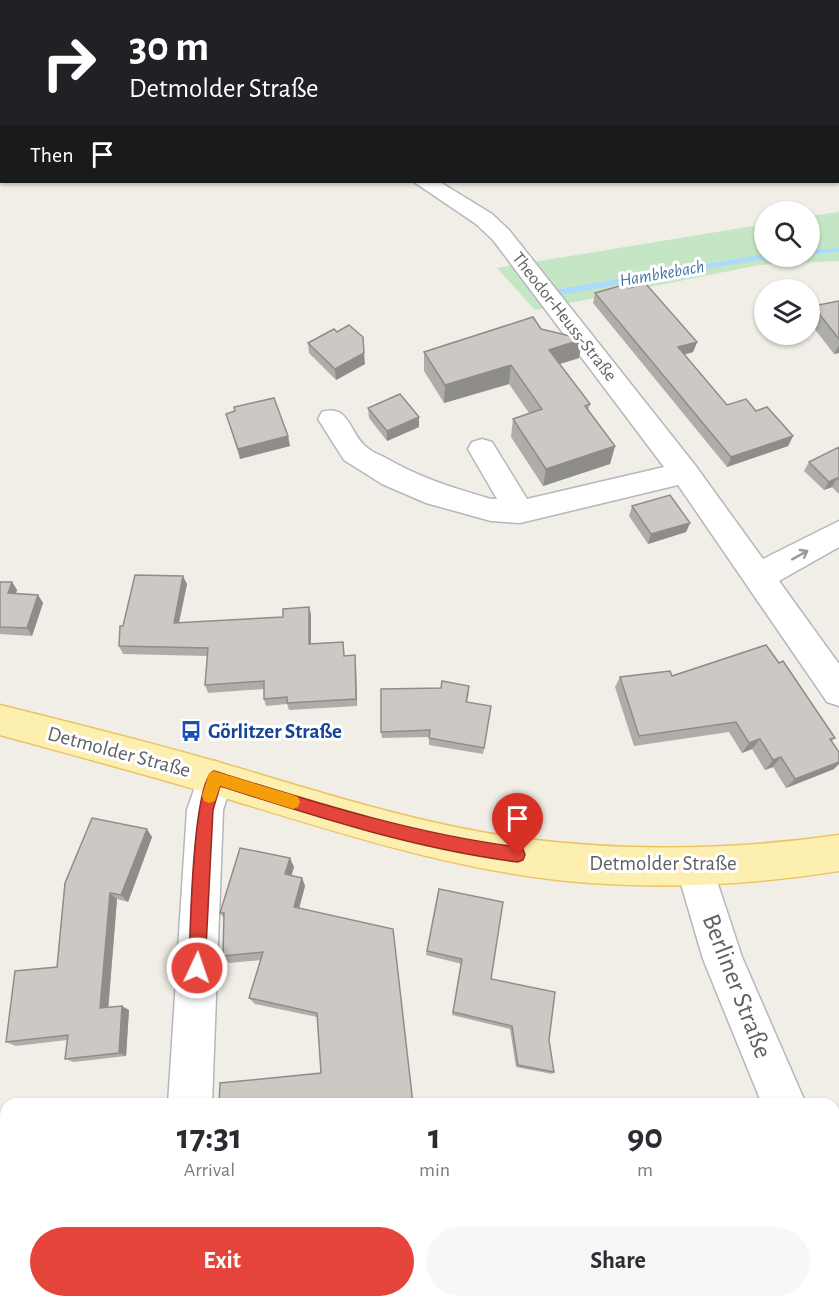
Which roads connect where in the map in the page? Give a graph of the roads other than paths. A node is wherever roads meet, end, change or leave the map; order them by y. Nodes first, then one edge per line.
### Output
1 (427, 183) edge
2 (462, 183) edge
3 (484, 219) junction
4 (332, 419) dead end
5 (482, 449) dead end
6 (685, 473) junction
7 (520, 512) junction
8 (839, 533) edge
9 (760, 576) junction
10 (839, 691) edge
11 (0, 720) edge
12 (214, 778) junction
13 (839, 853) edge
14 (695, 867) junction
15 (190, 1098) edge
16 (781, 1098) edge

1 - 3 street, Theodor-Heuss-Straße
2 - 3 street
3 - 6 street, Theodor-Heuss-Straße
4 - 7 street
5 - 7 street
6 - 7 street
6 - 9 street, Theodor-Heuss-Straße
9 -> 8 street
9 - 10 street, Theodor-Heuss-Straße
11 - 12 main road, Detmolder Straße
12 - 14 main road, Detmolder Straße
12 - 15 street
13 - 14 main road, Detmolder Straße
14 - 16 street, Berliner Straße

